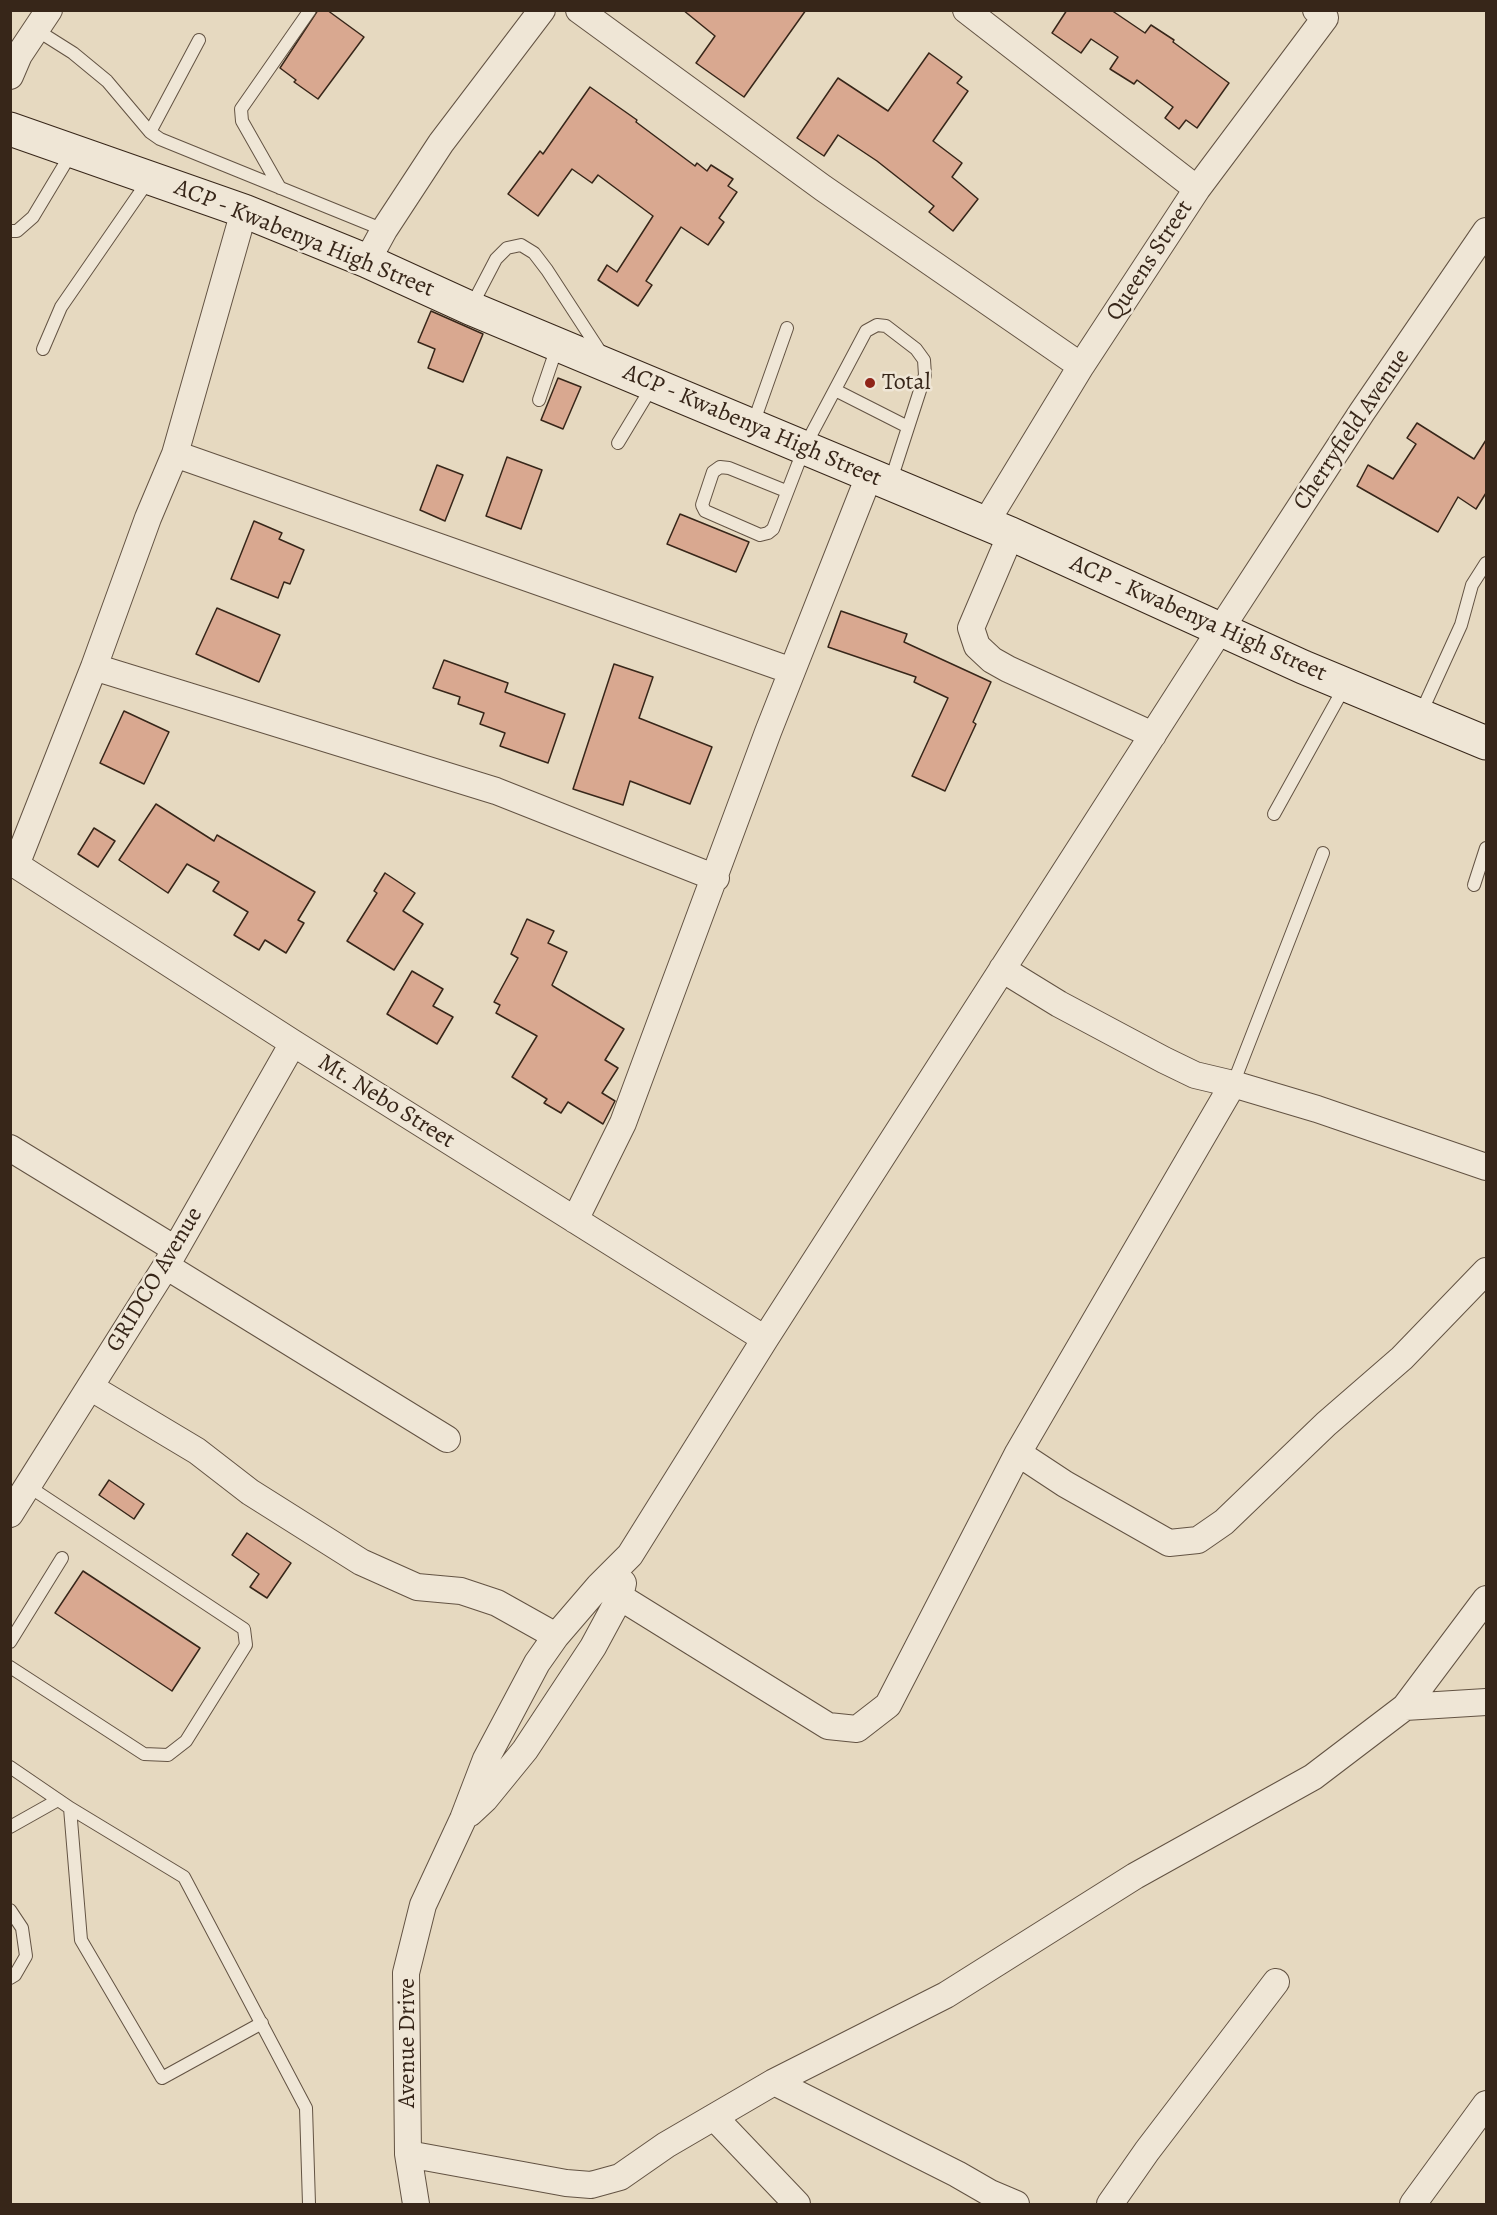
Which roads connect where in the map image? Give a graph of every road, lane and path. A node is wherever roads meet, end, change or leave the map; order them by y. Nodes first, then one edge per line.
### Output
1 (310, 10) edge
2 (542, 10) edge
3 (579, 10) edge
4 (966, 10) edge
5 (1324, 13) edge
6 (42, 20) edge
7 (199, 40) dead end
8 (13, 61) edge
9 (10, 129) edge
10 (150, 132) junction
11 (73, 151) junction
12 (150, 178) junction
13 (280, 188) junction
14 (1197, 189) junction
15 (244, 212) junction
16 (384, 230) junction
17 (10, 231) edge
18 (1484, 240) edge
19 (367, 261) junction
20 (470, 308) junction
21 (787, 328) dead end
22 (558, 344) junction
23 (43, 350) dead end
24 (610, 366) junction
25 (1081, 366) junction
26 (653, 384) junction
27 (835, 390) junction
28 (539, 400) dead end
29 (753, 425) junction
30 (908, 427) junction
31 (618, 443) dead end
32 (805, 446) junction
33 (175, 454) junction
34 (879, 480) junction
35 (786, 491) junction
36 (998, 529) junction
37 (1486, 562) edge
38 (1220, 630) junction
39 (94, 666) junction
40 (792, 671) junction
41 (1345, 685) junction
42 (1420, 716) junction
43 (1153, 735) junction
44 (1486, 743) edge
45 (1274, 814) dead end
46 (1486, 848) edge
47 (1323, 853) dead end
48 (14, 863) edge
49 (716, 878) junction
50 (1474, 885) dead end
51 (1002, 969) junction
52 (292, 1043) junction
53 (1233, 1084) junction
54 (10, 1148) edge
55 (1486, 1167) edge
56 (575, 1220) junction
57 (171, 1257) junction
58 (1486, 1271) edge
59 (765, 1338) junction
60 (90, 1387) junction
61 (447, 1439) dead end
62 (1018, 1453) junction
63 (28, 1486) junction
64 (10, 1514) edge
65 (630, 1555) junction
66 (62, 1558) dead end
67 (620, 1598) junction
68 (1486, 1599) edge
69 (556, 1636) junction
70 (10, 1642) edge
71 (10, 1667) edge
72 (1486, 1702) edge
73 (1405, 1707) junction
74 (10, 1767) edge
75 (57, 1800) junction
76 (70, 1808) junction
77 (464, 1819) junction
78 (10, 1827) edge
79 (10, 1910) edge
80 (10, 1978) edge
81 (1276, 1982) dead end
82 (262, 2023) junction
83 (774, 2082) junction
84 (1486, 2104) edge
85 (714, 2117) junction
86 (408, 2154) junction
87 (309, 2205) edge
88 (416, 2205) edge
89 (797, 2205) edge
90 (1016, 2205) edge
91 (1110, 2205) edge
92 (1413, 2205) edge

1 - 13 lane
2 - 16 street
3 - 25 street
4 - 14 street
5 - 14 street, Queens Street
6 - 8 street
6 - 10 lane
7 - 10 lane
9 - 11 main road, ACP - Kwabenya High Street
10 - 13 lane
11 - 12 main road, ACP - Kwabenya High Street
11 - 17 lane
12 - 15 main road, ACP - Kwabenya High Street
12 - 23 lane
13 - 16 lane
14 - 25 street, Queens Street
15 - 19 main road, ACP - Kwabenya High Street
15 - 33 street
16 - 19 street
18 - 38 street, Cherryfield Avenue
19 - 20 main road, ACP - Kwabenya High Street
20 - 22 main road, ACP - Kwabenya High Street
20 - 24 lane
21 - 29 lane
22 - 24 main road, ACP - Kwabenya High Street
22 - 28 lane
24 - 26 main road, ACP - Kwabenya High Street
25 - 36 street, Queens Street
26 - 29 main road, ACP - Kwabenya High Street
26 - 31 lane
27 - 30 lane
27 - 30 lane
27 - 32 lane
29 - 32 main road, ACP - Kwabenya High Street
30 - 34 lane
32 - 34 main road, ACP - Kwabenya High Street
32 - 35 lane
33 - 39 street
33 - 40 street
34 - 36 main road, ACP - Kwabenya High Street
34 - 40 street
35 - 35 lane
36 - 38 main road, ACP - Kwabenya High Street
36 - 43 street, Queens Street
37 - 42 lane
38 - 41 main road, ACP - Kwabenya High Street
38 - 43 street, Cherryfield Avenue
39 - 48 street
39 - 49 street
40 - 49 street
41 - 42 main road, ACP - Kwabenya High Street
41 - 45 lane
42 - 44 main road, ACP - Kwabenya High Street
43 - 51 street, Cherryfield Avenue
46 - 50 lane
47 - 53 lane
48 - 52 street, Mt. Nebo Street
49 - 56 street
51 - 53 street
51 - 59 street, Cherryfield Avenue
52 - 56 street, Mt. Nebo Street
52 - 57 street, GRIDCO Avenue
53 - 55 street
53 - 62 street
54 - 57 street
56 - 59 street, Mt. Nebo Street
57 - 60 street, GRIDCO Avenue
57 - 61 street
58 - 62 street
59 - 65 street, Cherryfield Avenue
60 - 63 street, GRIDCO Avenue
60 - 69 street
62 - 67 street
63 - 64 street, GRIDCO Avenue
63 - 71 lane
65 - 67 street
65 - 69 street, Avenue Drive
66 - 70 lane
67 - 77 street
68 - 73 street
69 - 77 street, Avenue Drive
72 - 73 street
73 - 83 street
74 - 75 lane
75 - 76 lane
75 - 78 lane
76 - 82 lane
76 - 82 lane
77 - 86 street, Avenue Drive
79 - 80 lane
81 - 91 street
82 - 87 lane
83 - 85 street
83 - 90 street
84 - 92 street
85 - 86 street
85 - 89 street
86 - 88 street, Avenue Drive

